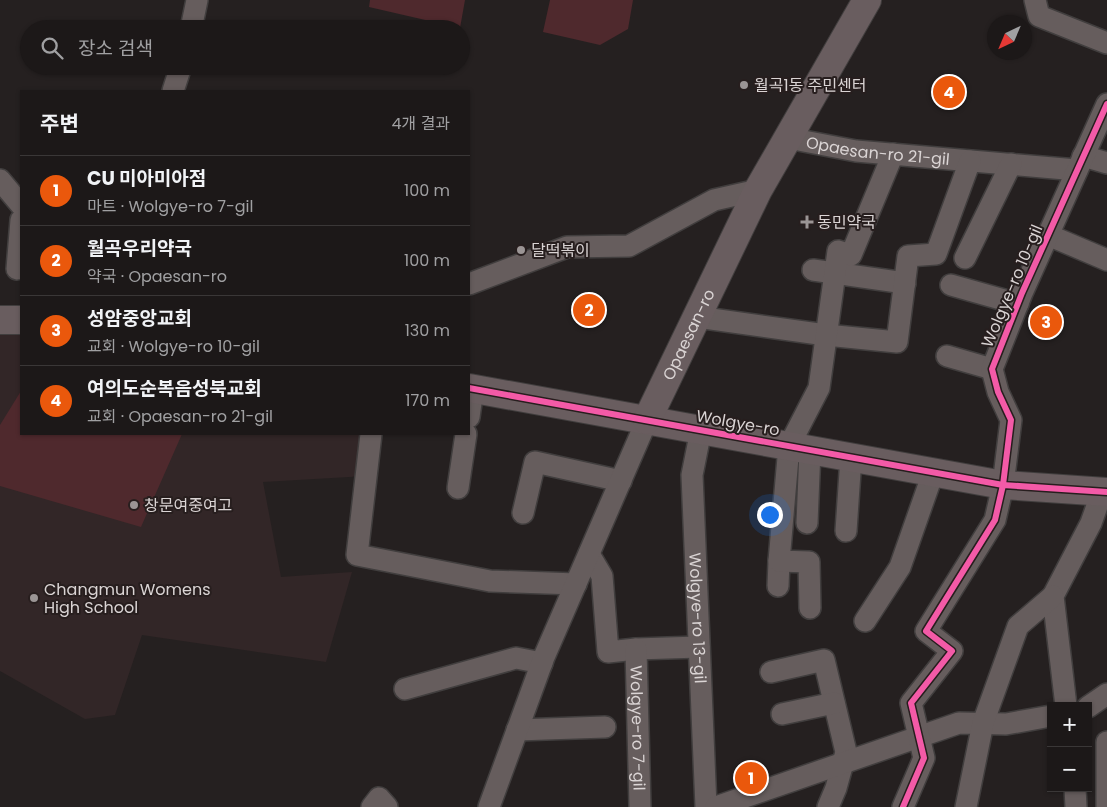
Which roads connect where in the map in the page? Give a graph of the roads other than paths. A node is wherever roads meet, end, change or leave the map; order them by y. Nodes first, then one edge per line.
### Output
1 (197, 0) edge
2 (867, 0) edge
3 (1035, 0) edge
4 (193, 20) edge
5 (1107, 43) edge
6 (178, 75) edge
7 (173, 90) edge
8 (1107, 104) edge
9 (788, 138) junction
10 (893, 154) junction
11 (970, 161) junction
12 (1080, 163) junction
13 (1107, 163) edge
14 (1011, 164) junction
15 (0, 180) edge
16 (758, 190) junction
17 (20, 204) edge
18 (20, 226) edge
19 (1048, 235) junction
20 (965, 258) dead end
21 (1107, 260) edge
22 (13, 269) edge
23 (813, 270) dead end
24 (834, 274) junction
25 (905, 283) junction
26 (470, 284) edge
27 (951, 285) dead end
28 (1018, 304) junction
29 (697, 317) junction
30 (0, 320) edge
31 (20, 320) edge
32 (826, 335) junction
33 (947, 356) dead end
34 (992, 369) junction
35 (471, 388) edge
36 (470, 402) edge
37 (647, 420) junction
38 (701, 430) junction
39 (371, 435) edge
40 (466, 435) edge
41 (799, 448) junction
42 (851, 457) junction
43 (933, 473) junction
44 (621, 481) junction
45 (1003, 486) junction
46 (458, 488) dead end
47 (1105, 492) edge
48 (523, 513) dead end
49 (807, 523) dead end
50 (846, 531) dead end
51 (589, 554) junction
52 (779, 561) junction
53 (576, 584) junction
54 (778, 586) dead end
55 (1053, 596) junction
56 (810, 608) dead end
57 (865, 621) dead end
58 (699, 647) junction
59 (636, 649) junction
60 (542, 663) junction
61 (771, 672) dead end
62 (405, 689) dead end
63 (1107, 694) edge
64 (1066, 702) edge
65 (834, 703) junction
66 (1092, 704) edge
67 (782, 714) dead end
68 (1047, 717) edge
69 (983, 724) junction
70 (605, 727) dead end
71 (517, 730) junction
72 (920, 738) junction
73 (1107, 742) edge
74 (843, 764) junction
75 (1075, 792) edge
76 (372, 807) edge
77 (387, 807) edge
78 (489, 807) edge
79 (640, 807) edge
80 (706, 807) edge
81 (716, 807) edge
82 (828, 807) edge
83 (903, 807) edge
84 (966, 807) edge
85 (1076, 807) edge
86 (1107, 807) edge

1 - 4 street
2 - 9 main road, Opaesan-ro
3 - 5 street
6 - 7 street
8 - 12 street, Wolgye-ro 10-gil
9 - 10 street, Opaesan-ro 21-gil
9 - 16 main road, Opaesan-ro
10 - 11 street, Opaesan-ro 21-gil
10 - 24 street
11 - 14 street, Opaesan-ro 21-gil
11 - 25 street, Opaesan-ro 21-gil
12 - 13 street
12 - 14 street, Opaesan-ro 21-gil
12 - 19 street, Wolgye-ro 10-gil
14 - 20 street
15 - 17 street
16 - 26 street
16 - 29 main road, Opaesan-ro
18 - 22 street
19 - 21 street, Wolgye-ro 10-gil
19 - 28 street, Wolgye-ro 10-gil
23 - 24 street
24 - 25 street
24 - 32 street
25 - 32 street, Opaesan-ro 21-gil
27 - 28 street, Wolgye-ro 10-gil
28 - 34 street, Wolgye-ro 10-gil
29 - 32 street
29 - 37 main road, Opaesan-ro
30 - 31 main road
32 - 41 street
33 - 34 street, Wolgye-ro 10-gil
34 - 45 street, Wolgye-ro 10-gil
35 - 36 street, Wolgye-ro
35 - 37 main road, Wolgye-ro
37 - 38 main road, Wolgye-ro
37 - 44 street, Opaesan-ro
38 - 41 main road, Wolgye-ro
38 - 58 street, Wolgye-ro 13-gil
39 - 53 street
40 - 46 street
41 - 42 main road, Wolgye-ro
41 - 49 street
41 - 52 street, Wolgye-ro
42 - 43 main road, Wolgye-ro
42 - 50 street
43 - 45 main road, Wolgye-ro
43 - 57 street
44 - 48 street
44 - 51 street, Opaesan-ro
45 - 47 main road, Wolgye-ro
45 - 72 street
47 - 55 street
51 - 53 street, Opaesan-ro
51 - 59 street
52 - 54 street, Wolgye-ro
52 - 56 street
53 - 60 street, Opaesan-ro
55 - 64 street
55 - 69 street
58 - 59 street
58 - 80 street, Wolgye-ro 13-gil
59 - 79 street, Wolgye-ro 7-gil
60 - 62 street
60 - 71 street, Opaesan-ro
61 - 65 street
63 - 66 street
65 - 67 street
65 - 74 street
68 - 69 street
69 - 72 street
69 - 84 street
70 - 71 street
71 - 78 street, Opaesan-ro
72 - 74 street
72 - 83 street
73 - 86 street
74 - 81 street
74 - 82 street
75 - 85 street
76 - 77 street

